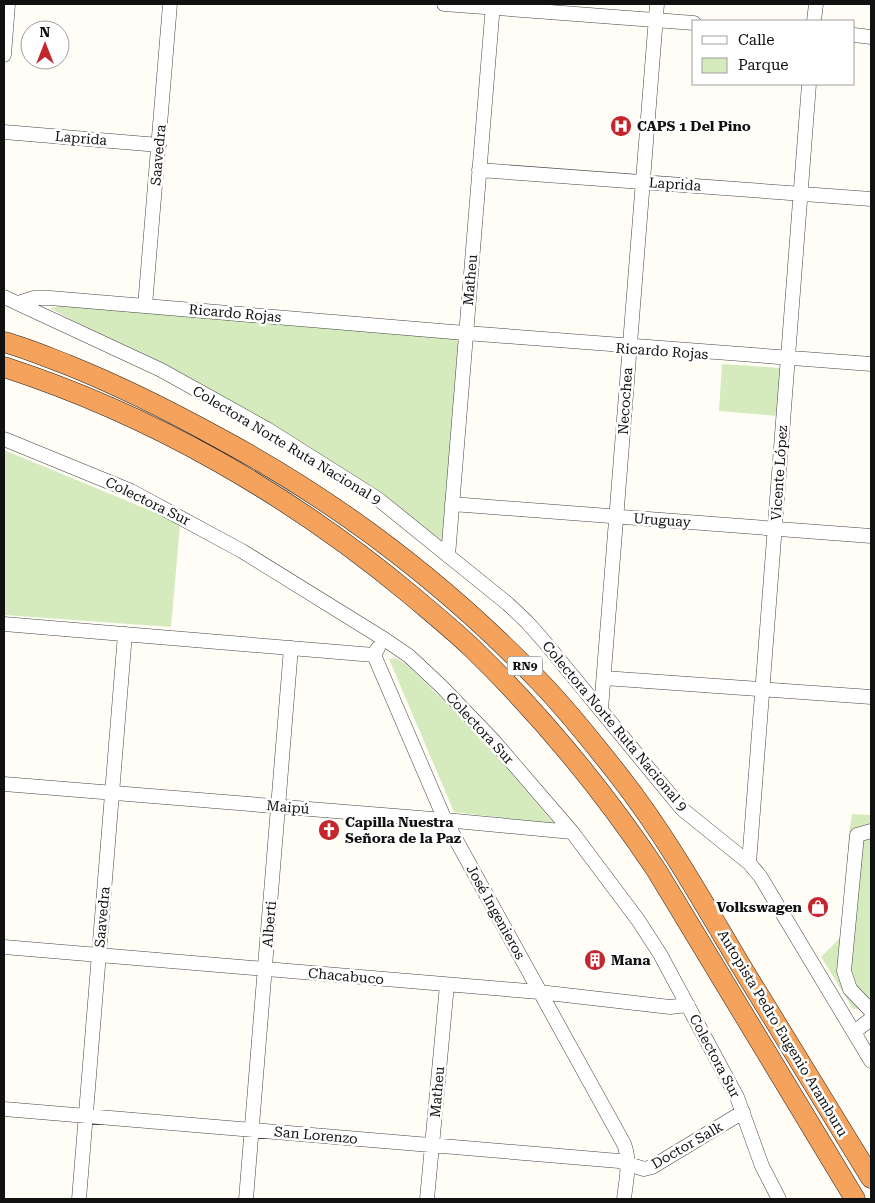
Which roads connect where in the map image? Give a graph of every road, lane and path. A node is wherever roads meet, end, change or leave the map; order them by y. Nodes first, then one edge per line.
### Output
1 (8, 4) edge
2 (170, 4) edge
3 (444, 4) edge
4 (657, 4) edge
5 (816, 4) edge
6 (492, 6) edge
7 (655, 20) junction
8 (814, 20) edge
9 (692, 23) edge
10 (855, 35) edge
11 (871, 37) edge
12 (4, 55) edge
13 (809, 85) edge
14 (4, 132) edge
15 (159, 145) junction
16 (479, 170) junction
17 (643, 182) junction
18 (801, 194) junction
19 (871, 199) edge
20 (4, 297) edge
21 (18, 303) junction
22 (145, 306) junction
23 (461, 333) junction
24 (4, 342) edge
25 (630, 347) junction
26 (788, 360) junction
27 (871, 366) edge
28 (4, 367) edge
29 (4, 439) edge
30 (452, 504) junction
31 (616, 516) junction
32 (775, 529) junction
33 (871, 536) edge
34 (448, 556) junction
35 (4, 624) edge
36 (125, 634) junction
37 (384, 639) junction
38 (291, 648) junction
39 (374, 655) junction
40 (604, 678) junction
41 (762, 689) junction
42 (871, 697) edge
43 (601, 709) junction
44 (4, 784) edge
45 (112, 793) junction
46 (278, 807) junction
47 (445, 820) junction
48 (871, 831) edge
49 (572, 832) junction
50 (749, 863) junction
51 (4, 947) edge
52 (99, 955) junction
53 (265, 969) junction
54 (447, 984) junction
55 (539, 992) junction
56 (688, 1006) junction
57 (871, 1011) edge
58 (871, 1019) edge
59 (854, 1032) junction
60 (871, 1061) edge
61 (4, 1109) edge
62 (743, 1112) junction
63 (85, 1116) junction
64 (252, 1130) junction
65 (432, 1145) junction
66 (628, 1164) junction
67 (871, 1178) edge
68 (78, 1199) edge
69 (246, 1199) edge
70 (427, 1199) edge
71 (624, 1199) edge
72 (779, 1199) edge
73 (855, 1199) edge

1 - 12 street
2 - 15 street, Saavedra
3 - 6 street
4 - 7 street, Necochea
5 - 8 street
6 - 7 street
6 - 16 street, Matheu
7 - 9 street
7 - 17 street, Necochea
10 - 11 street
13 - 18 street, Vicente López
14 - 15 street, Laprida
15 - 22 street, Saavedra
16 - 17 street, Laprida
16 - 23 street, Matheu
17 - 18 street, Laprida
17 - 25 street, Necochea
18 - 19 street, Laprida
18 - 26 street, Vicente López
20 - 21 street, Colectora Norte Ruta Nacional 9
21 - 22 street, Ricardo Rojas
21 - 34 street, Colectora Norte Ruta Nacional 9
22 - 23 street, Ricardo Rojas
23 - 25 street, Ricardo Rojas
23 - 30 street, Matheu
24 - 67 highway, Autopista Pedro Eugenio Aramburu / RN9
25 - 26 street, Ricardo Rojas
25 - 31 street, Necochea
26 - 27 street, Ricardo Rojas
26 - 32 street, Vicente López
28 - 73 highway, Autopista Pedro Eugenio Aramburu / RN9
29 - 37 street, Colectora Sur
30 - 31 street, Uruguay
30 - 34 street, Matheu
31 - 32 street, Uruguay
31 - 40 street, Necochea
32 - 33 street, Uruguay
32 - 41 street, Vicente López
34 - 43 street, Colectora Norte Ruta Nacional 9
35 - 36 street
36 - 38 street
36 - 45 street, Saavedra
37 - 39 street
37 - 49 street, Colectora Sur
38 - 39 street
38 - 46 street, Alberti
39 - 47 street, José Ingenieros
40 - 41 street
40 - 43 street, Necochea
41 - 42 street
41 - 50 street, Vicente López
43 - 50 street, Colectora Norte Ruta Nacional 9
44 - 45 street, Maipú
45 - 46 street, Maipú
45 - 52 street, Saavedra
46 - 47 street, Maipú
46 - 53 street, Alberti
47 - 49 street, Maipú
47 - 55 street, José Ingenieros
48 - 57 street
49 - 56 street, Colectora Sur
50 - 59 street, Colectora Norte Ruta Nacional 9
51 - 52 street, Chacabuco
52 - 53 street, Chacabuco
52 - 63 street, Saavedra
53 - 54 street, Chacabuco
53 - 64 street, Alberti
54 - 55 street, Chacabuco
54 - 65 street, Matheu
55 - 56 street, Chacabuco
55 - 66 street, José Ingenieros
56 - 62 street, Colectora Sur
58 - 59 street
59 - 60 street, Colectora Norte Ruta Nacional 9
61 - 63 street, San Lorenzo
62 - 66 street, Doctor Salk
62 - 72 street, Colectora Sur
63 - 64 street, San Lorenzo
63 - 68 street, Saavedra
64 - 65 street, San Lorenzo
64 - 69 street, Alberti
65 - 66 street, San Lorenzo
65 - 70 street, Matheu
66 - 71 street

